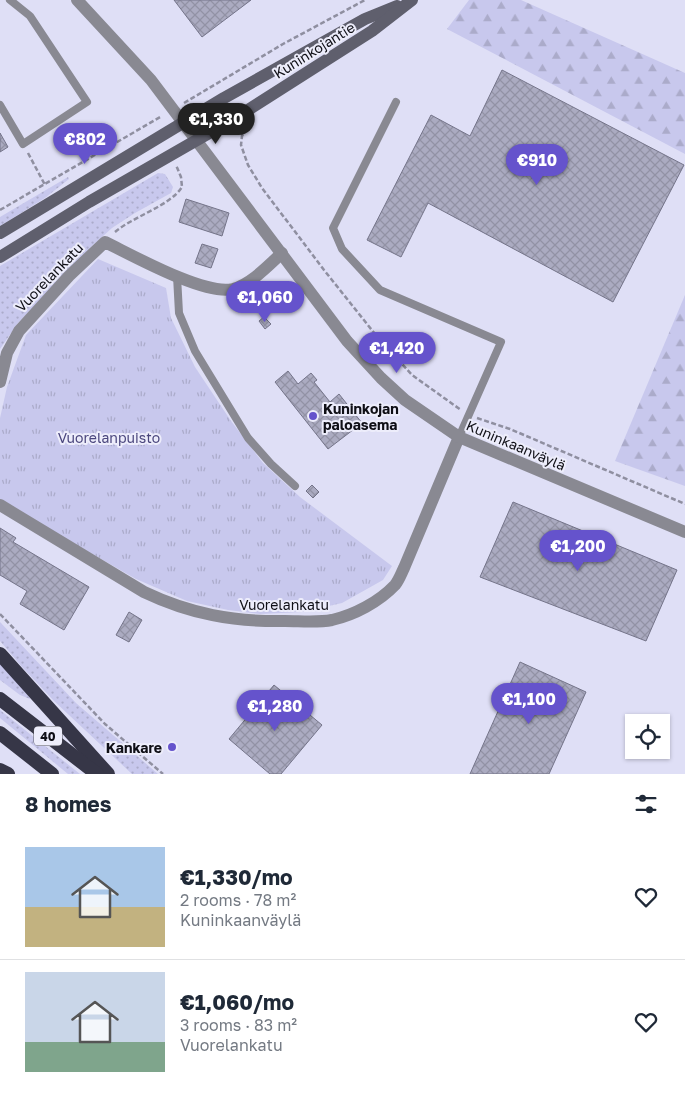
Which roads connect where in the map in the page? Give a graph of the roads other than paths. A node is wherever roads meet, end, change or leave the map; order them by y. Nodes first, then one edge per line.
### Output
1 (10, 0) edge
2 (76, 0) edge
3 (410, 1) edge
4 (396, 102) dead end
5 (0, 105) edge
6 (184, 122) junction
7 (198, 140) junction
8 (0, 233) edge
9 (282, 254) junction
10 (0, 256) edge
11 (177, 276) junction
12 (0, 382) edge
13 (459, 437) junction
14 (295, 486) dead end
15 (0, 506) edge
16 (685, 532) edge
17 (0, 654) edge
18 (0, 699) edge
19 (0, 733) edge
20 (0, 770) edge
21 (8, 774) edge
22 (52, 774) edge
23 (97, 774) edge
24 (108, 774) edge

1 - 5 lane
2 - 6 street, Kuninkaanväylä
3 - 6 main road, Kuninkojantie
3 - 7 main road, Kuninkojantie
4 - 13 lane
6 - 7 street, Kuninkaanväylä
6 - 8 main road, Kuninkojantie
7 - 9 street, Kuninkaanväylä
7 - 10 main road, Kuninkojantie
9 - 11 street
9 - 13 street, Kuninkaanväylä
11 - 12 street, Vuorelankatu
11 - 14 lane
13 - 15 street, Vuorelankatu
13 - 16 street, Kuninkaanväylä
17 - 24 highway
18 - 23 highway, 40
19 - 22 highway, 40
20 - 21 highway

